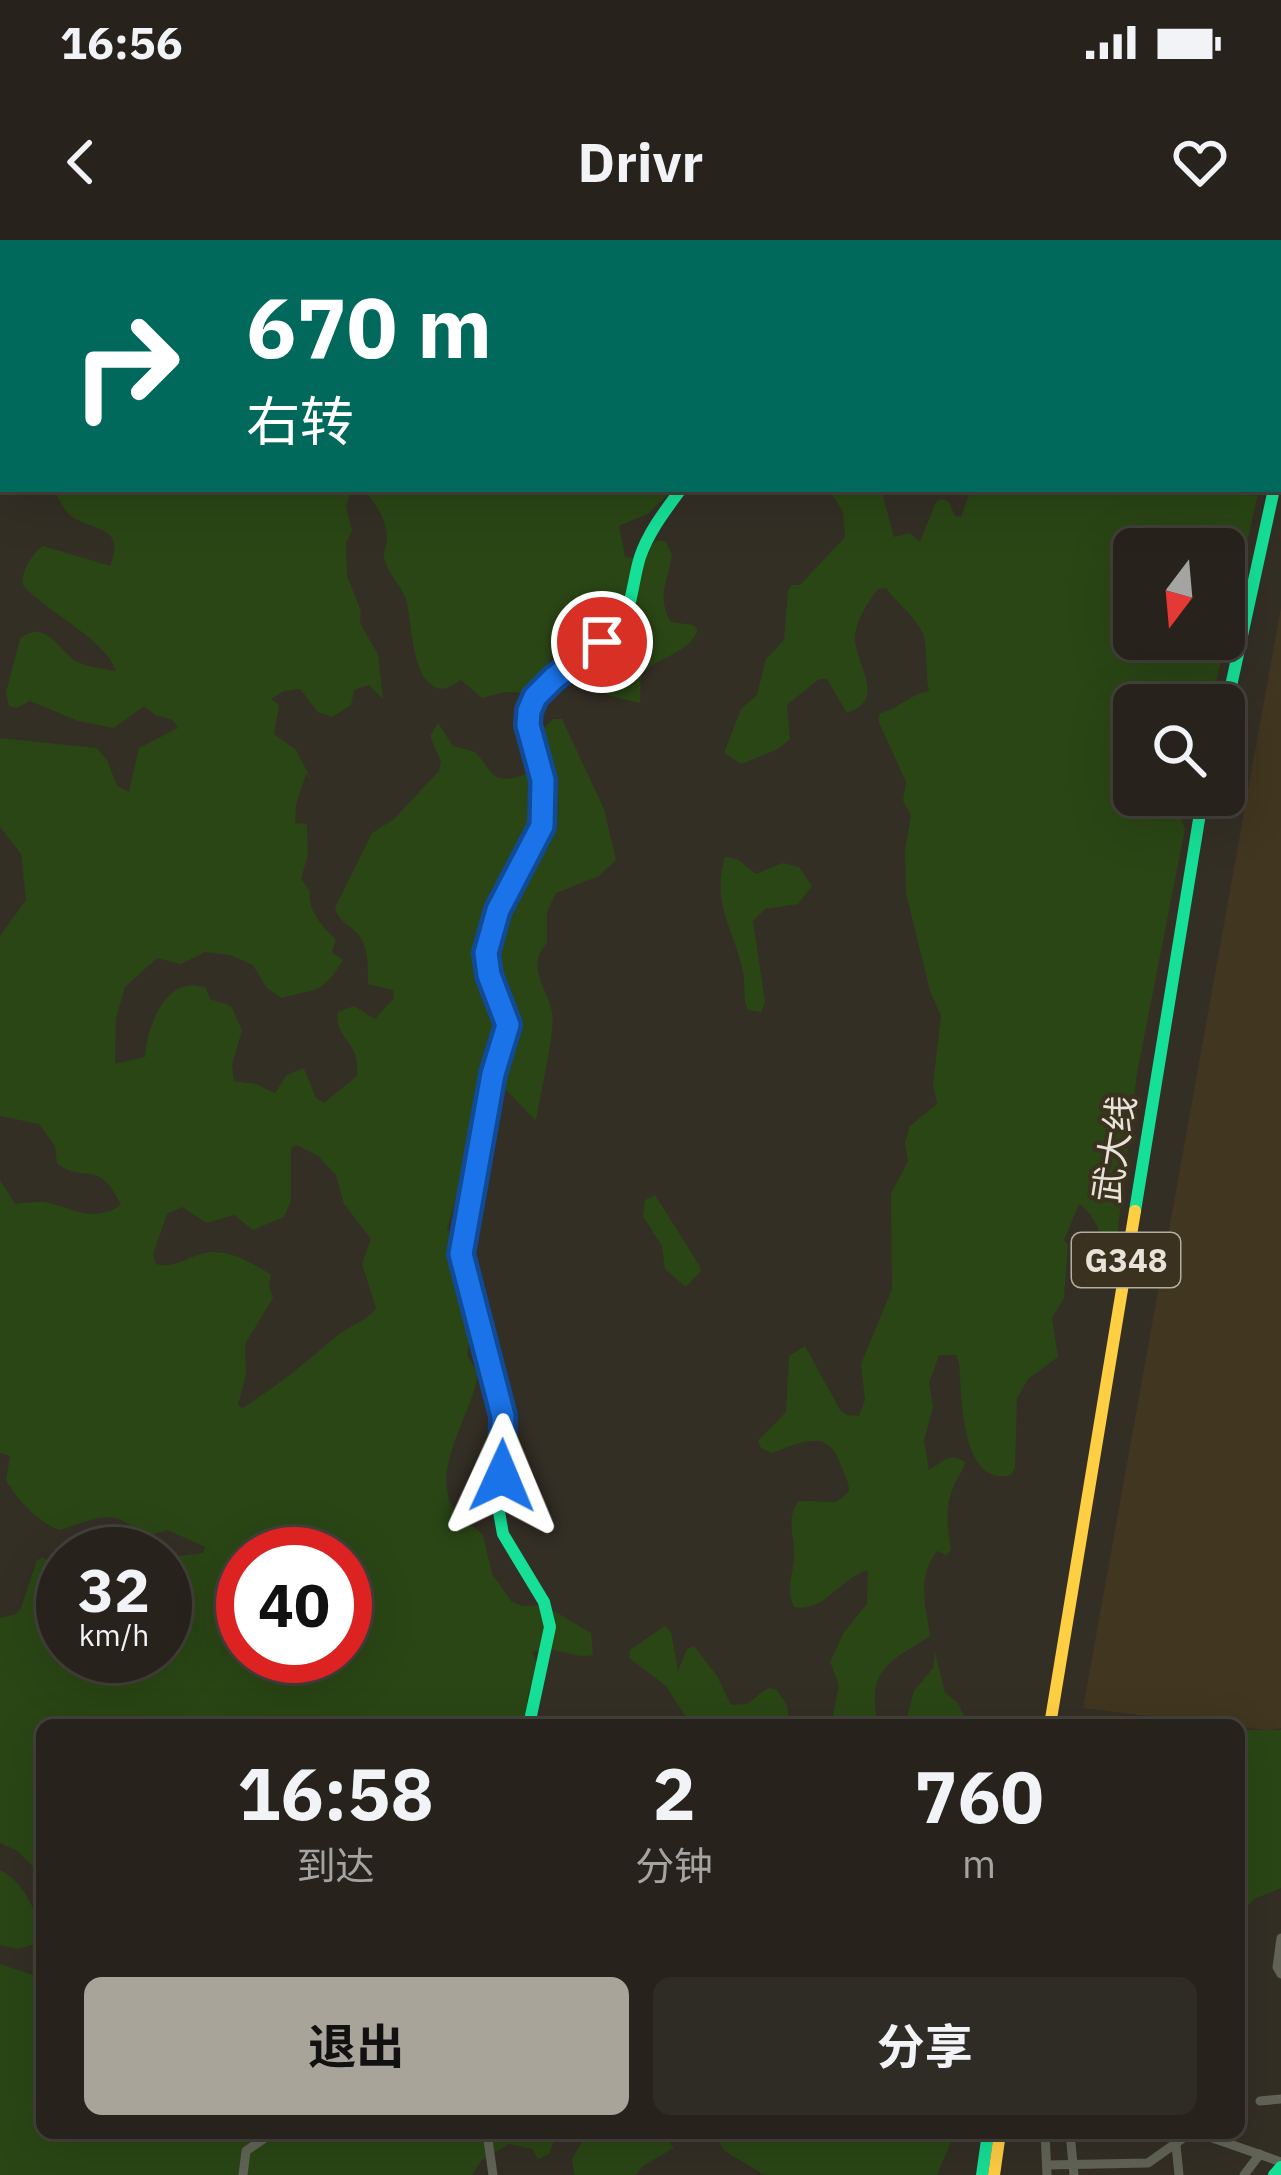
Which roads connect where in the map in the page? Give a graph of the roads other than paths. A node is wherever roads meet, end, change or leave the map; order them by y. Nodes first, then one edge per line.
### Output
1 (678, 492) edge
2 (1268, 492) edge
3 (1268, 492) edge
4 (1223, 684) edge
5 (1231, 684) edge
6 (1204, 816) edge
7 (530, 1719) edge
8 (1056, 1719) edge
9 (1281, 1938) edge
10 (1281, 1974) edge
11 (1281, 2099) edge
12 (1260, 2101) dead end
13 (263, 2139) edge
14 (488, 2139) edge
15 (987, 2139) edge
16 (999, 2139) edge
17 (1045, 2139) edge
18 (1070, 2139) edge
19 (1184, 2139) edge
20 (1216, 2139) edge
21 (1176, 2145) junction
22 (1260, 2154) junction
23 (1156, 2160) junction
24 (1281, 2164) edge
25 (1047, 2170) edge
26 (1073, 2170) edge
27 (243, 2175) edge
28 (493, 2175) edge
29 (982, 2175) edge
30 (994, 2175) edge
31 (1157, 2175) edge
32 (1178, 2175) edge
33 (1244, 2175) edge
34 (1274, 2175) edge

1 - 7 main road
2 - 4 main road
3 - 5 main road
6 - 8 main road, 武大线 / G348
9 - 10 street
11 - 12 street
13 - 27 street
14 - 28 street
15 - 29 main road
16 - 30 main road
17 - 25 street
18 - 26 street
19 - 21 street
20 - 22 street
21 - 23 street
21 - 32 street
22 - 24 street
22 - 33 street
23 - 26 street
23 - 31 street
24 - 34 main road
25 - 26 street

